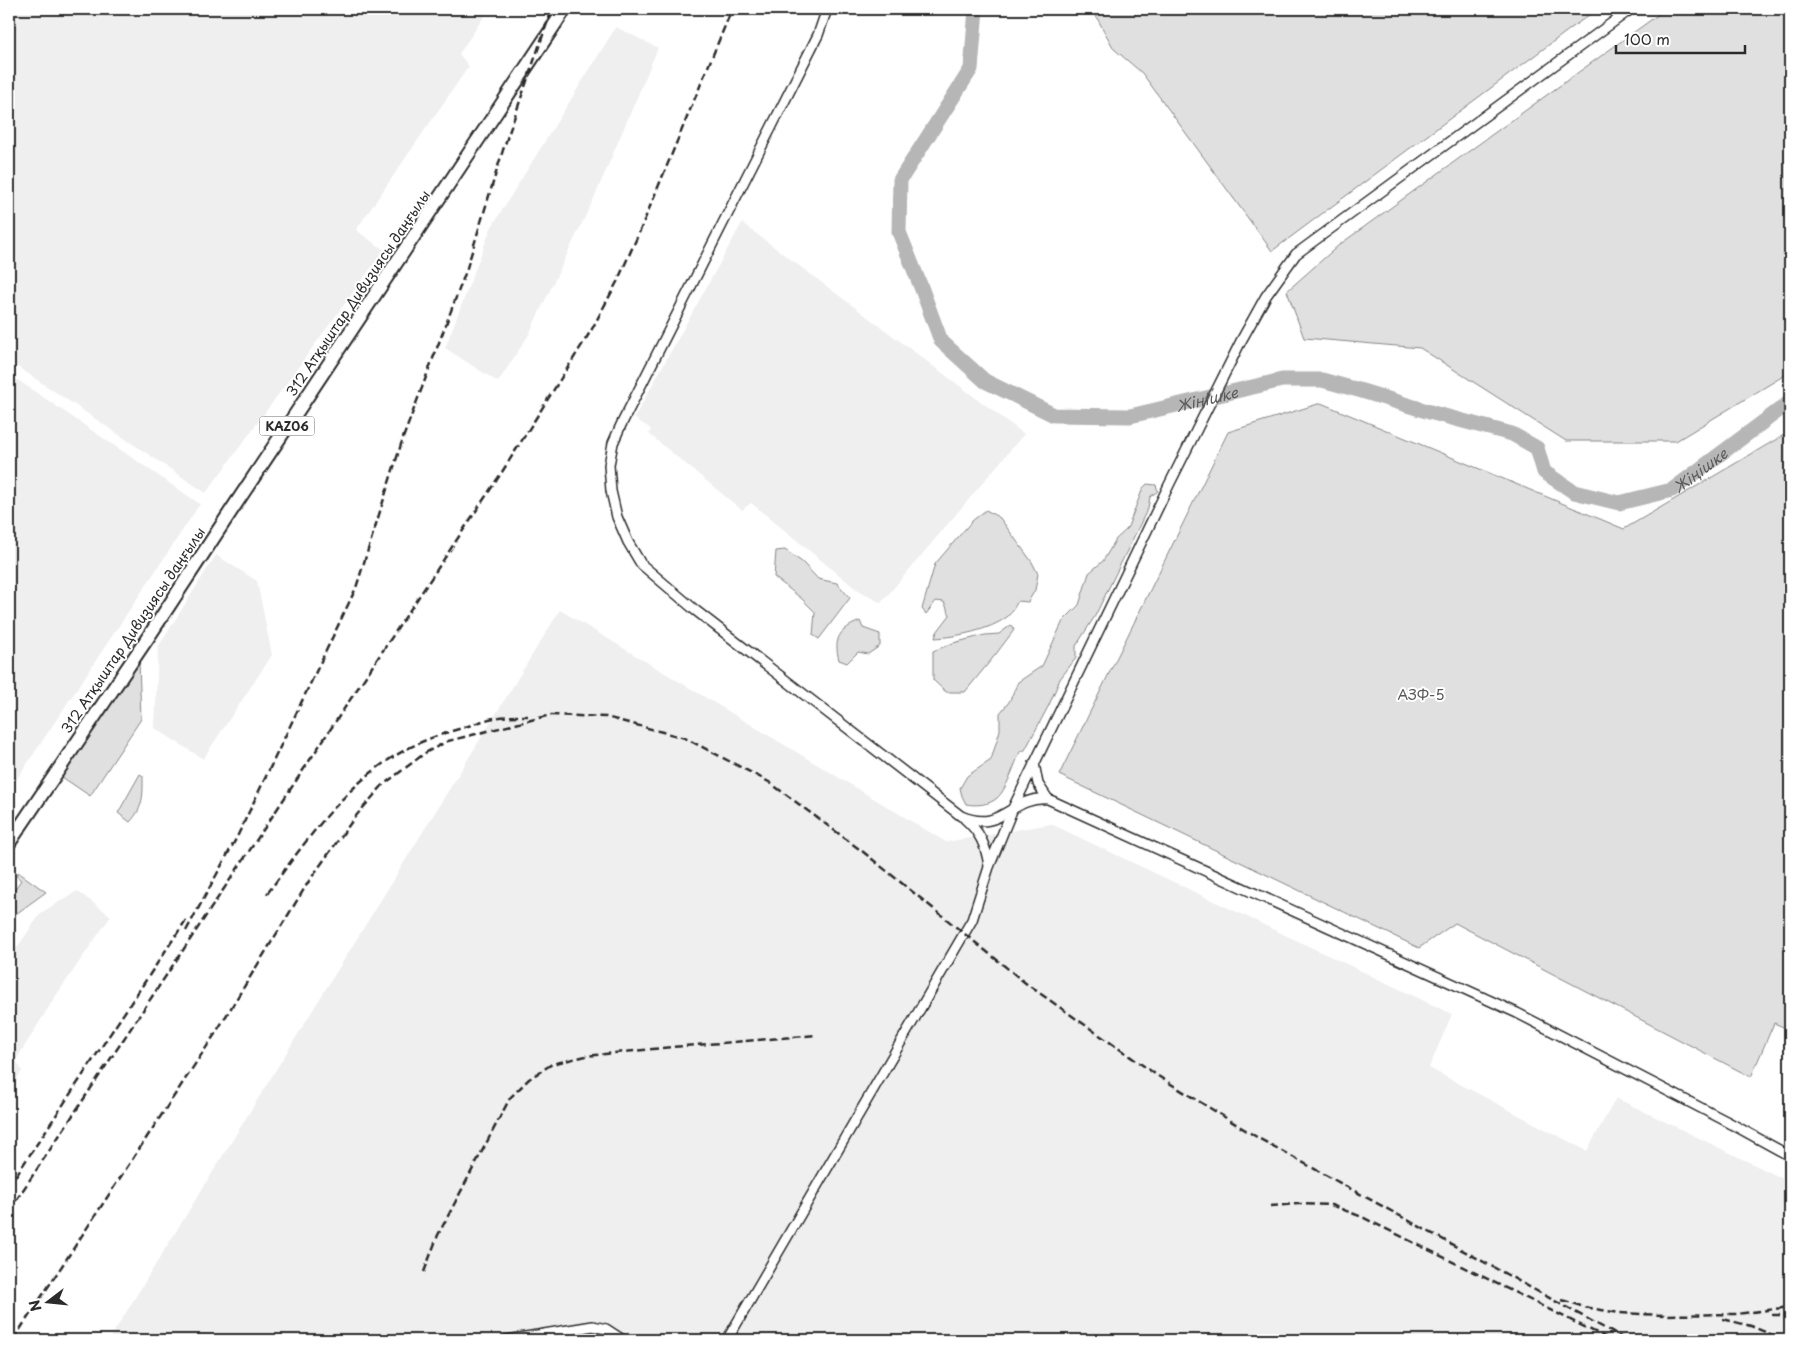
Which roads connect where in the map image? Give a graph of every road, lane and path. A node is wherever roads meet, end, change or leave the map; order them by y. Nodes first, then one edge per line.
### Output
1 (566, 9) edge
2 (828, 9) edge
3 (1631, 9) edge
4 (1034, 763) junction
5 (1048, 799) junction
6 (1013, 808) junction
7 (961, 816) junction
8 (9, 843) edge
9 (989, 867) junction
10 (1790, 1156) edge
11 (507, 1340) edge
12 (623, 1340) edge
13 (727, 1340) edge

1 - 8 highway, 312 Атқыштар Дивизиясы даңғылы / KАZ06
2 - 7 street
3 - 4 street
4 - 5 street
4 - 6 street
5 - 6 street
5 - 10 street
6 - 7 street
6 - 9 street
7 - 9 street
9 - 13 street
11 - 12 street

